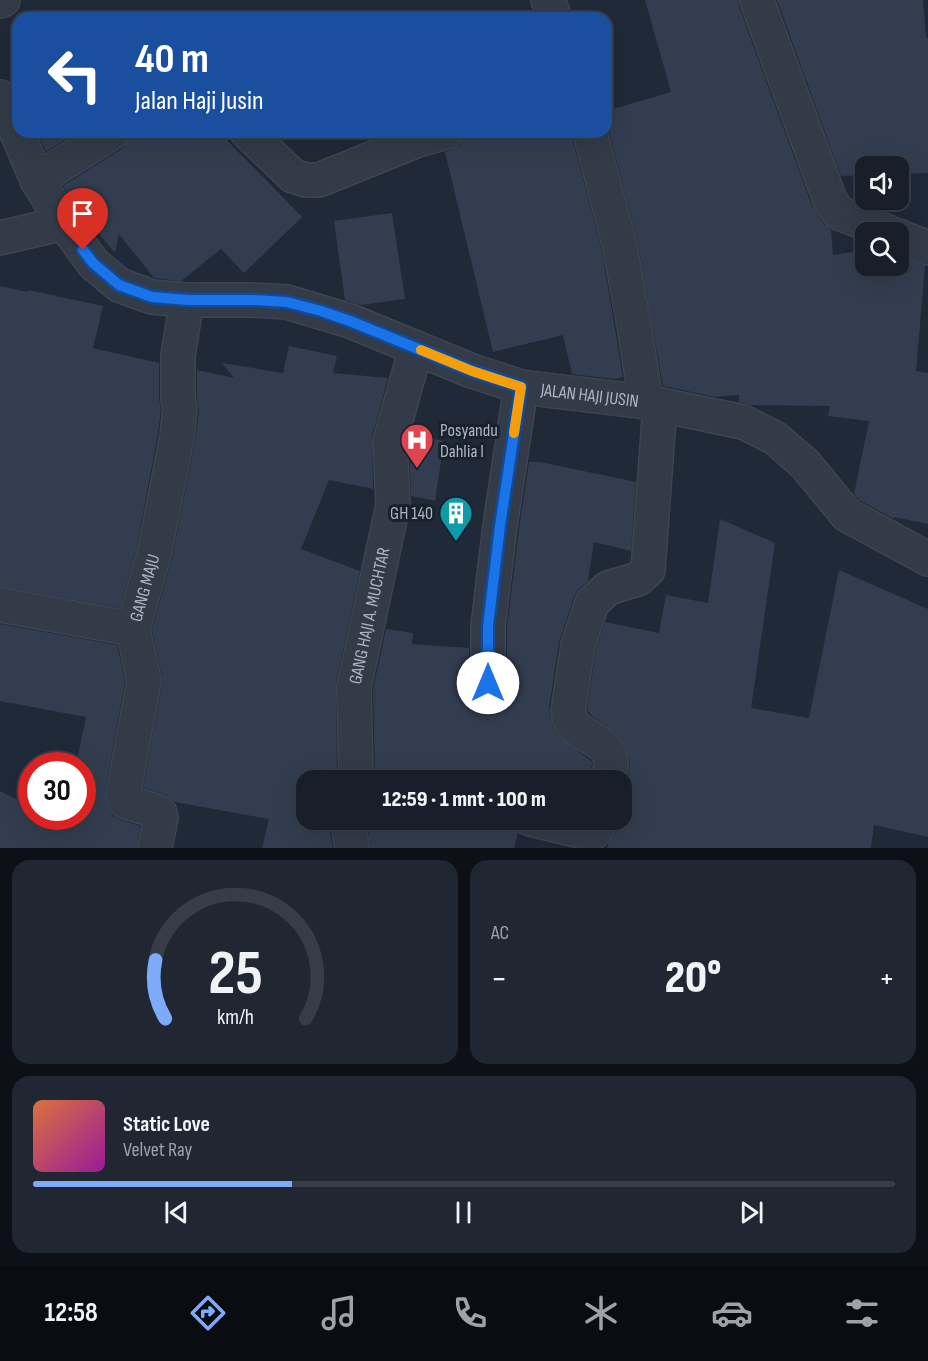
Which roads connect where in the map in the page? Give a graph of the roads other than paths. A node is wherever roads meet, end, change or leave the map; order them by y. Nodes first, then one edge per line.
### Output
1 (757, 0) edge
2 (0, 97) edge
3 (12, 121) edge
4 (19, 138) edge
5 (104, 138) edge
6 (253, 138) edge
7 (425, 138) edge
8 (592, 138) edge
9 (37, 180) junction
10 (862, 222) edge
11 (64, 224) junction
12 (0, 238) edge
13 (909, 241) edge
14 (928, 248) edge
15 (188, 300) junction
16 (416, 348) junction
17 (521, 387) junction
18 (653, 403) junction
19 (928, 560) edge
20 (0, 605) edge
21 (133, 629) junction
22 (488, 701) dead end
23 (361, 770) edge
24 (609, 770) edge
25 (349, 830) edge
26 (576, 830) edge
27 (596, 830) edge
28 (155, 848) edge
29 (352, 848) edge

1 - 10 street
2 - 3 street, JALAN HAJI JUSIN
4 - 9 street, JALAN HAJI JUSIN
5 - 9 street
6 - 7 street
8 - 18 street
9 - 11 street, JALAN HAJI JUSIN
11 - 12 street
11 - 15 street, JALAN HAJI JUSIN
13 - 14 street
15 - 16 street, JALAN HAJI JUSIN
15 - 21 street, GANG MAJU
16 - 17 street, JALAN HAJI JUSIN
16 - 23 street, GANG HAJI A. MUCHTAR
17 - 18 street, JALAN HAJI JUSIN
17 - 22 street
18 - 19 street, JALAN HAJI JUSIN
18 - 24 street
20 - 21 street
21 - 28 street, GANG MAJU
25 - 29 street
26 - 27 street

